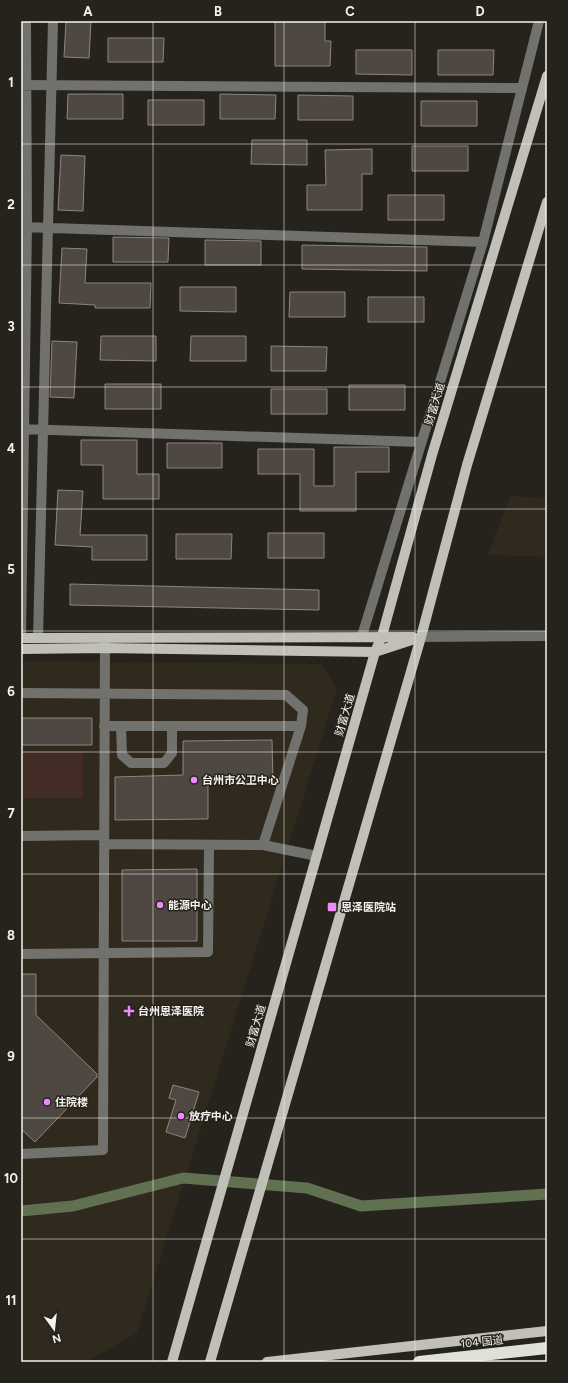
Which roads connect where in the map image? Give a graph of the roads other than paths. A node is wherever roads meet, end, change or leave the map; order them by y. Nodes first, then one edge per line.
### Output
1 (26, 21) edge
2 (53, 21) edge
3 (539, 21) edge
4 (547, 76) edge
5 (24, 85) edge
6 (52, 86) junction
7 (522, 88) junction
8 (547, 202) edge
9 (24, 227) edge
10 (48, 227) junction
11 (483, 242) junction
12 (23, 429) edge
13 (44, 430) junction
14 (421, 442) junction
15 (362, 636) junction
16 (382, 636) junction
17 (547, 636) edge
18 (105, 637) junction
19 (421, 637) junction
20 (21, 638) edge
21 (38, 638) junction
22 (104, 648) junction
23 (21, 649) edge
24 (375, 652) junction
25 (21, 693) edge
26 (103, 694) junction
27 (104, 726) junction
28 (121, 726) junction
29 (172, 726) junction
30 (300, 726) junction
31 (21, 836) edge
32 (104, 840) junction
33 (209, 845) junction
34 (263, 845) junction
35 (317, 856) junction
36 (104, 953) junction
37 (21, 954) edge
38 (21, 1154) edge
39 (547, 1331) edge
40 (547, 1348) edge
41 (172, 1362) edge
42 (210, 1362) edge
43 (267, 1362) edge
44 (419, 1362) edge

1 - 5 street
2 - 6 street
3 - 7 street
4 - 16 main road, 财富大道
5 - 6 street
5 - 9 street
6 - 7 street
6 - 10 street
7 - 11 street
8 - 19 main road
9 - 10 street
9 - 12 street
10 - 11 street
10 - 13 street
11 - 14 street
12 - 13 street
12 - 20 street
13 - 14 street
13 - 21 street
14 - 15 street
15 - 16 main road
15 - 18 main road
16 - 19 main road
16 - 24 main road, 财富大道
17 - 19 street
18 - 21 main road
18 - 22 street
19 - 24 main road
19 - 42 main road
20 - 21 main road
22 - 23 main road
22 - 24 main road
22 - 26 street
24 - 35 main road, 财富大道
25 - 26 street
26 - 27 street
26 - 30 street
27 - 28 street
27 - 32 street
28 - 29 street
28 - 29 street
29 - 30 street
30 - 34 street
31 - 32 street
32 - 33 street
32 - 36 street
33 - 34 street
33 - 36 street
34 - 35 street
35 - 41 main road, 财富大道
36 - 37 street
36 - 38 street
39 - 43 main road
40 - 44 highway, 104 国道

